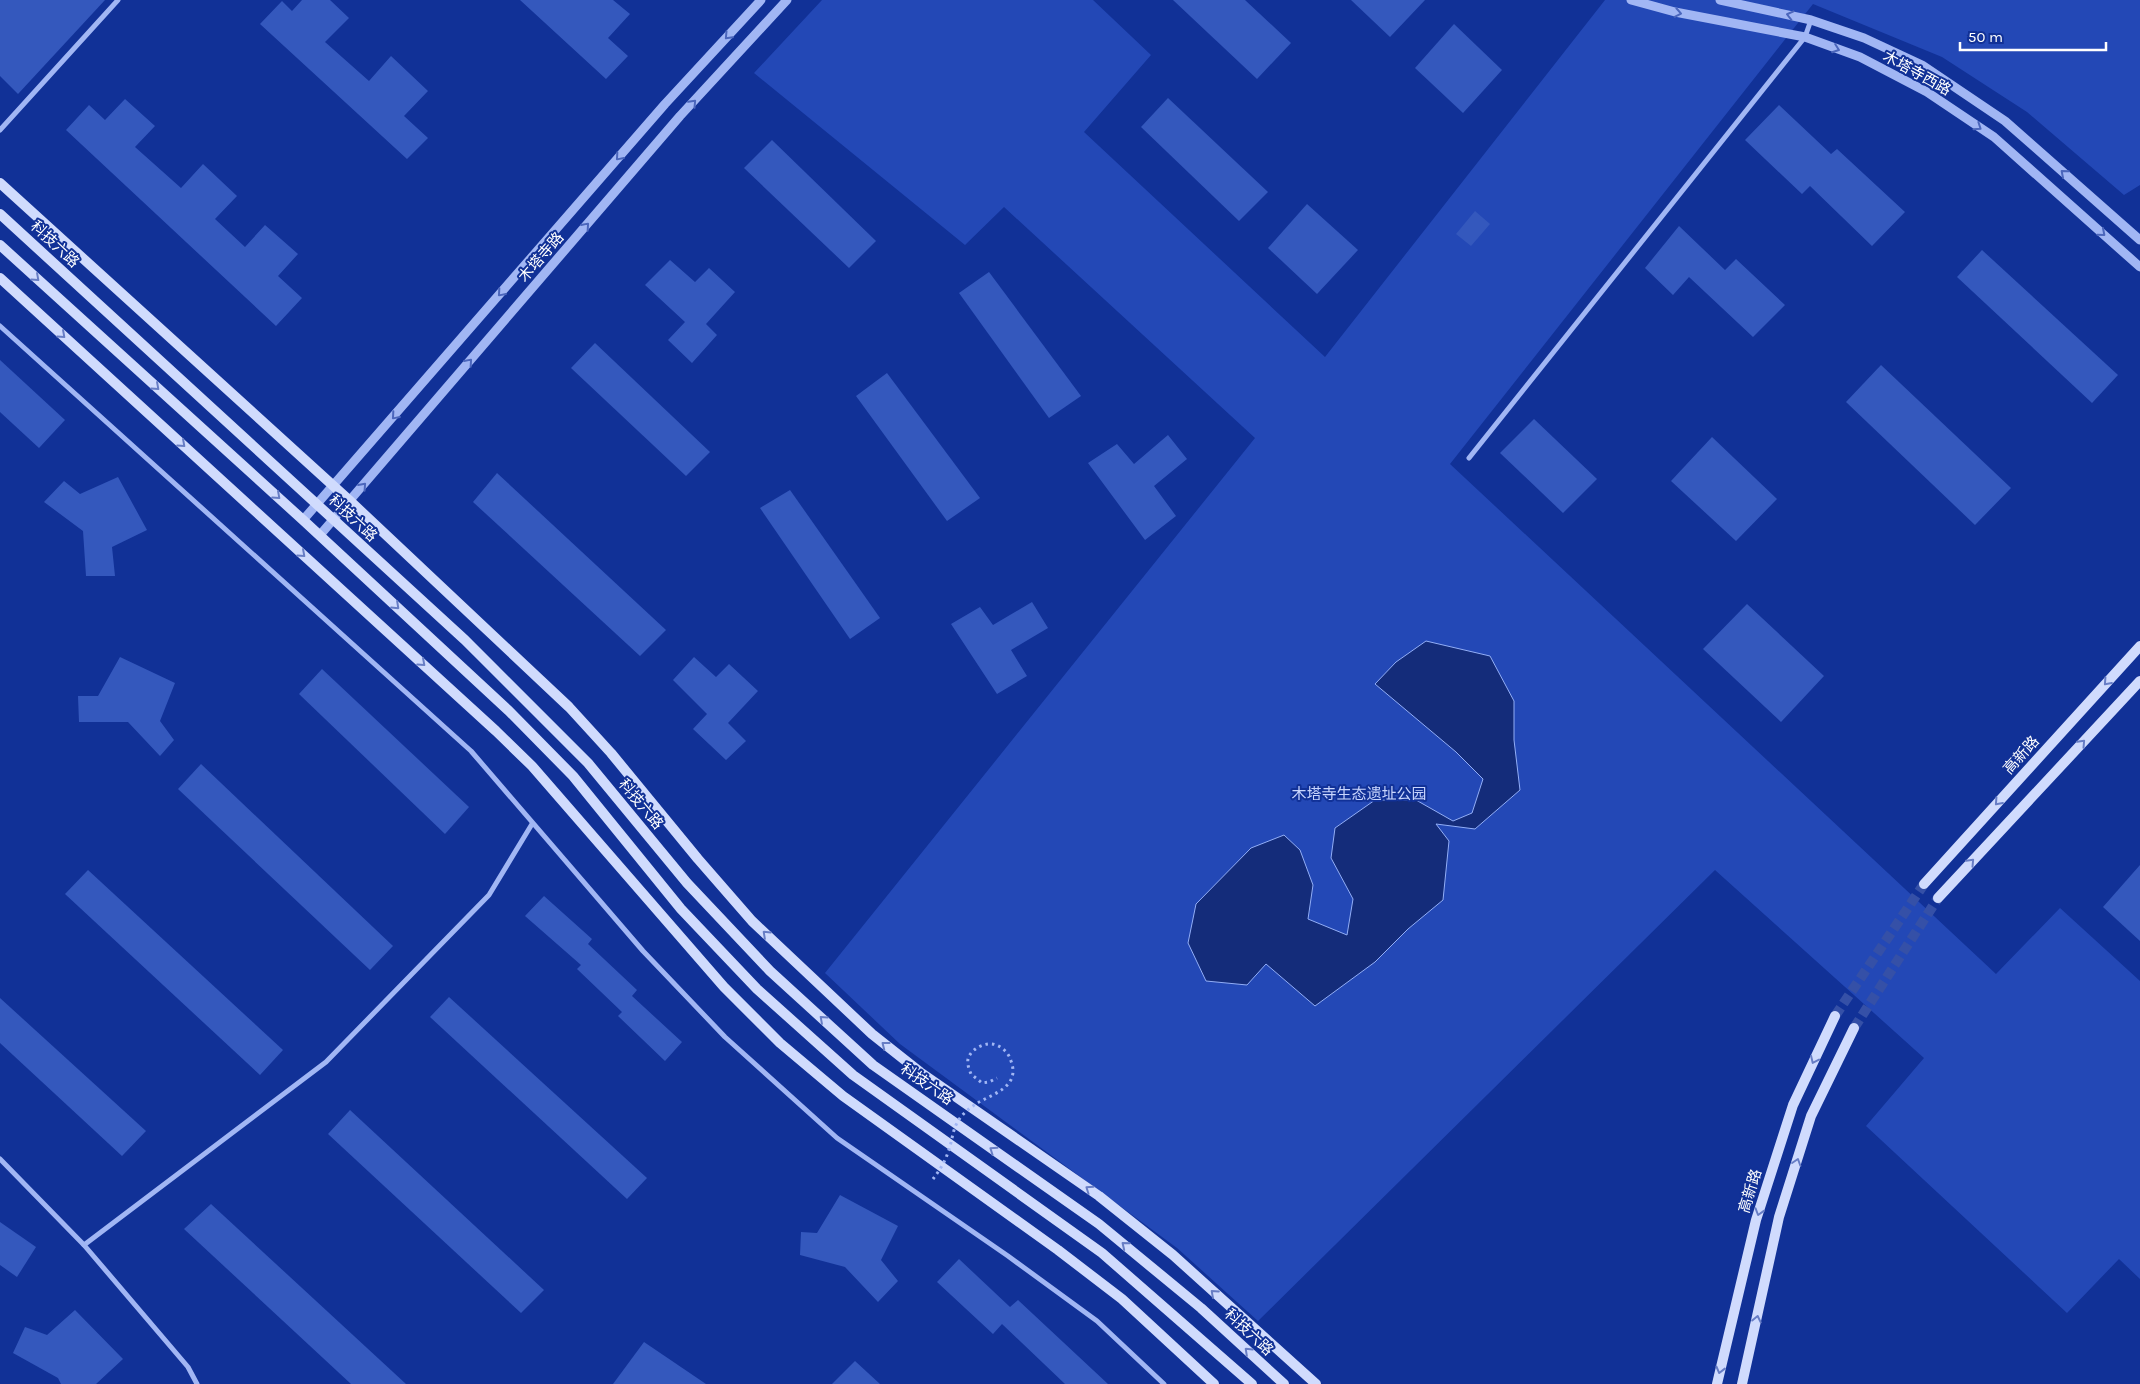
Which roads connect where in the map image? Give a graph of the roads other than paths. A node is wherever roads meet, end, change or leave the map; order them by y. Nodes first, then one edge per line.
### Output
1 (118, 0) edge
2 (760, 0) edge
3 (787, 0) edge
4 (1631, 0) edge
5 (1720, 0) edge
6 (1811, 20) junction
7 (1805, 37) junction
8 (0, 130) edge
9 (0, 183) edge
10 (0, 214) edge
11 (2140, 240) edge
12 (0, 245) edge
13 (2140, 266) edge
14 (0, 278) edge
15 (0, 326) edge
16 (1469, 458) dead end
17 (333, 486) junction
18 (350, 501) junction
19 (316, 504) junction
20 (303, 520) junction
21 (333, 520) junction
22 (320, 535) junction
23 (2140, 646) edge
24 (2140, 681) edge
25 (532, 824) junction
26 (1924, 884) tunnel mouth
27 (1938, 898) tunnel mouth
28 (1835, 1016) tunnel mouth
29 (1854, 1028) tunnel mouth
30 (0, 1159) edge
31 (84, 1245) junction
32 (197, 1384) edge
33 (1164, 1384) edge
34 (1214, 1384) edge
35 (1252, 1384) edge
36 (1284, 1384) edge
37 (1316, 1384) edge
38 (1717, 1384) edge
39 (1742, 1384) edge

1 - 8 street
2 -> 17 street, 木塔寺路
18 -> 3 street, 木塔寺路
4 -> 7 street, 木塔寺西路
6 -> 5 street, 木塔寺西路
6 - 7 street
11 -> 6 street, 木塔寺西路
7 -> 13 street, 木塔寺西路
7 - 16 street
9 - 17 main road
10 - 19 main road, 科技六路
12 -> 20 main road
14 -> 34 main road
15 - 25 street
17 - 18 main road
17 - 19 street, 木塔寺路
18 - 21 street, 木塔寺路
37 -> 18 main road
19 - 20 street, 木塔寺路
19 - 21 main road, 科技六路
20 - 22 main road
21 - 22 street, 木塔寺路
36 -> 21 main road, 科技六路
22 -> 35 main road
23 -> 26 main road, 高新路
27 -> 24 main road
25 - 31 street
25 - 33 street
28 -> 38 main road, 高新路
39 -> 29 main road
30 - 31 street
31 - 32 street

